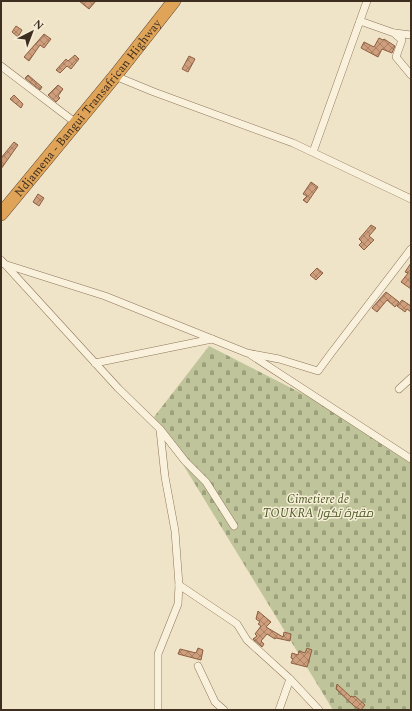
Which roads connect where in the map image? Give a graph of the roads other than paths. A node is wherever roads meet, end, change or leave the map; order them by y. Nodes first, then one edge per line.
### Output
1 (174, 1) edge
2 (367, 1) edge
3 (360, 21) junction
4 (394, 33) junction
5 (411, 35) edge
6 (1, 66) edge
7 (411, 75) edge
8 (115, 76) junction
9 (76, 123) junction
10 (313, 152) junction
11 (411, 199) edge
12 (1, 214) edge
13 (411, 249) edge
14 (3, 262) edge
15 (213, 339) junction
16 (247, 353) junction
17 (95, 363) junction
18 (411, 378) edge
19 (399, 388) dead end
20 (160, 430) junction
21 (411, 459) edge
22 (234, 526) dead end
23 (179, 585) junction
24 (198, 666) dead end
25 (290, 678) junction
26 (215, 702) junction
27 (158, 710) edge
28 (213, 710) edge
29 (224, 710) edge
30 (279, 710) edge
31 (319, 710) edge

1 - 8 highway, Ndjamena - Bangui Transafrican Highway
2 - 3 street
3 - 4 street
3 - 10 street
4 - 5 street
4 - 7 street
6 - 9 street
8 - 9 highway, Ndjamena - Bangui Transafrican Highway
8 - 10 street
9 - 12 highway, Ndjamena - Bangui Transafrican Highway
10 - 11 street
13 - 16 street
14 - 15 street
14 - 17 street
15 - 16 street
15 - 17 street
16 - 21 street
17 - 20 street
18 - 19 street
20 - 22 street
20 - 23 street
23 - 25 street
23 - 27 street
24 - 26 street
25 - 30 street
25 - 31 street
26 - 28 street
26 - 29 street

